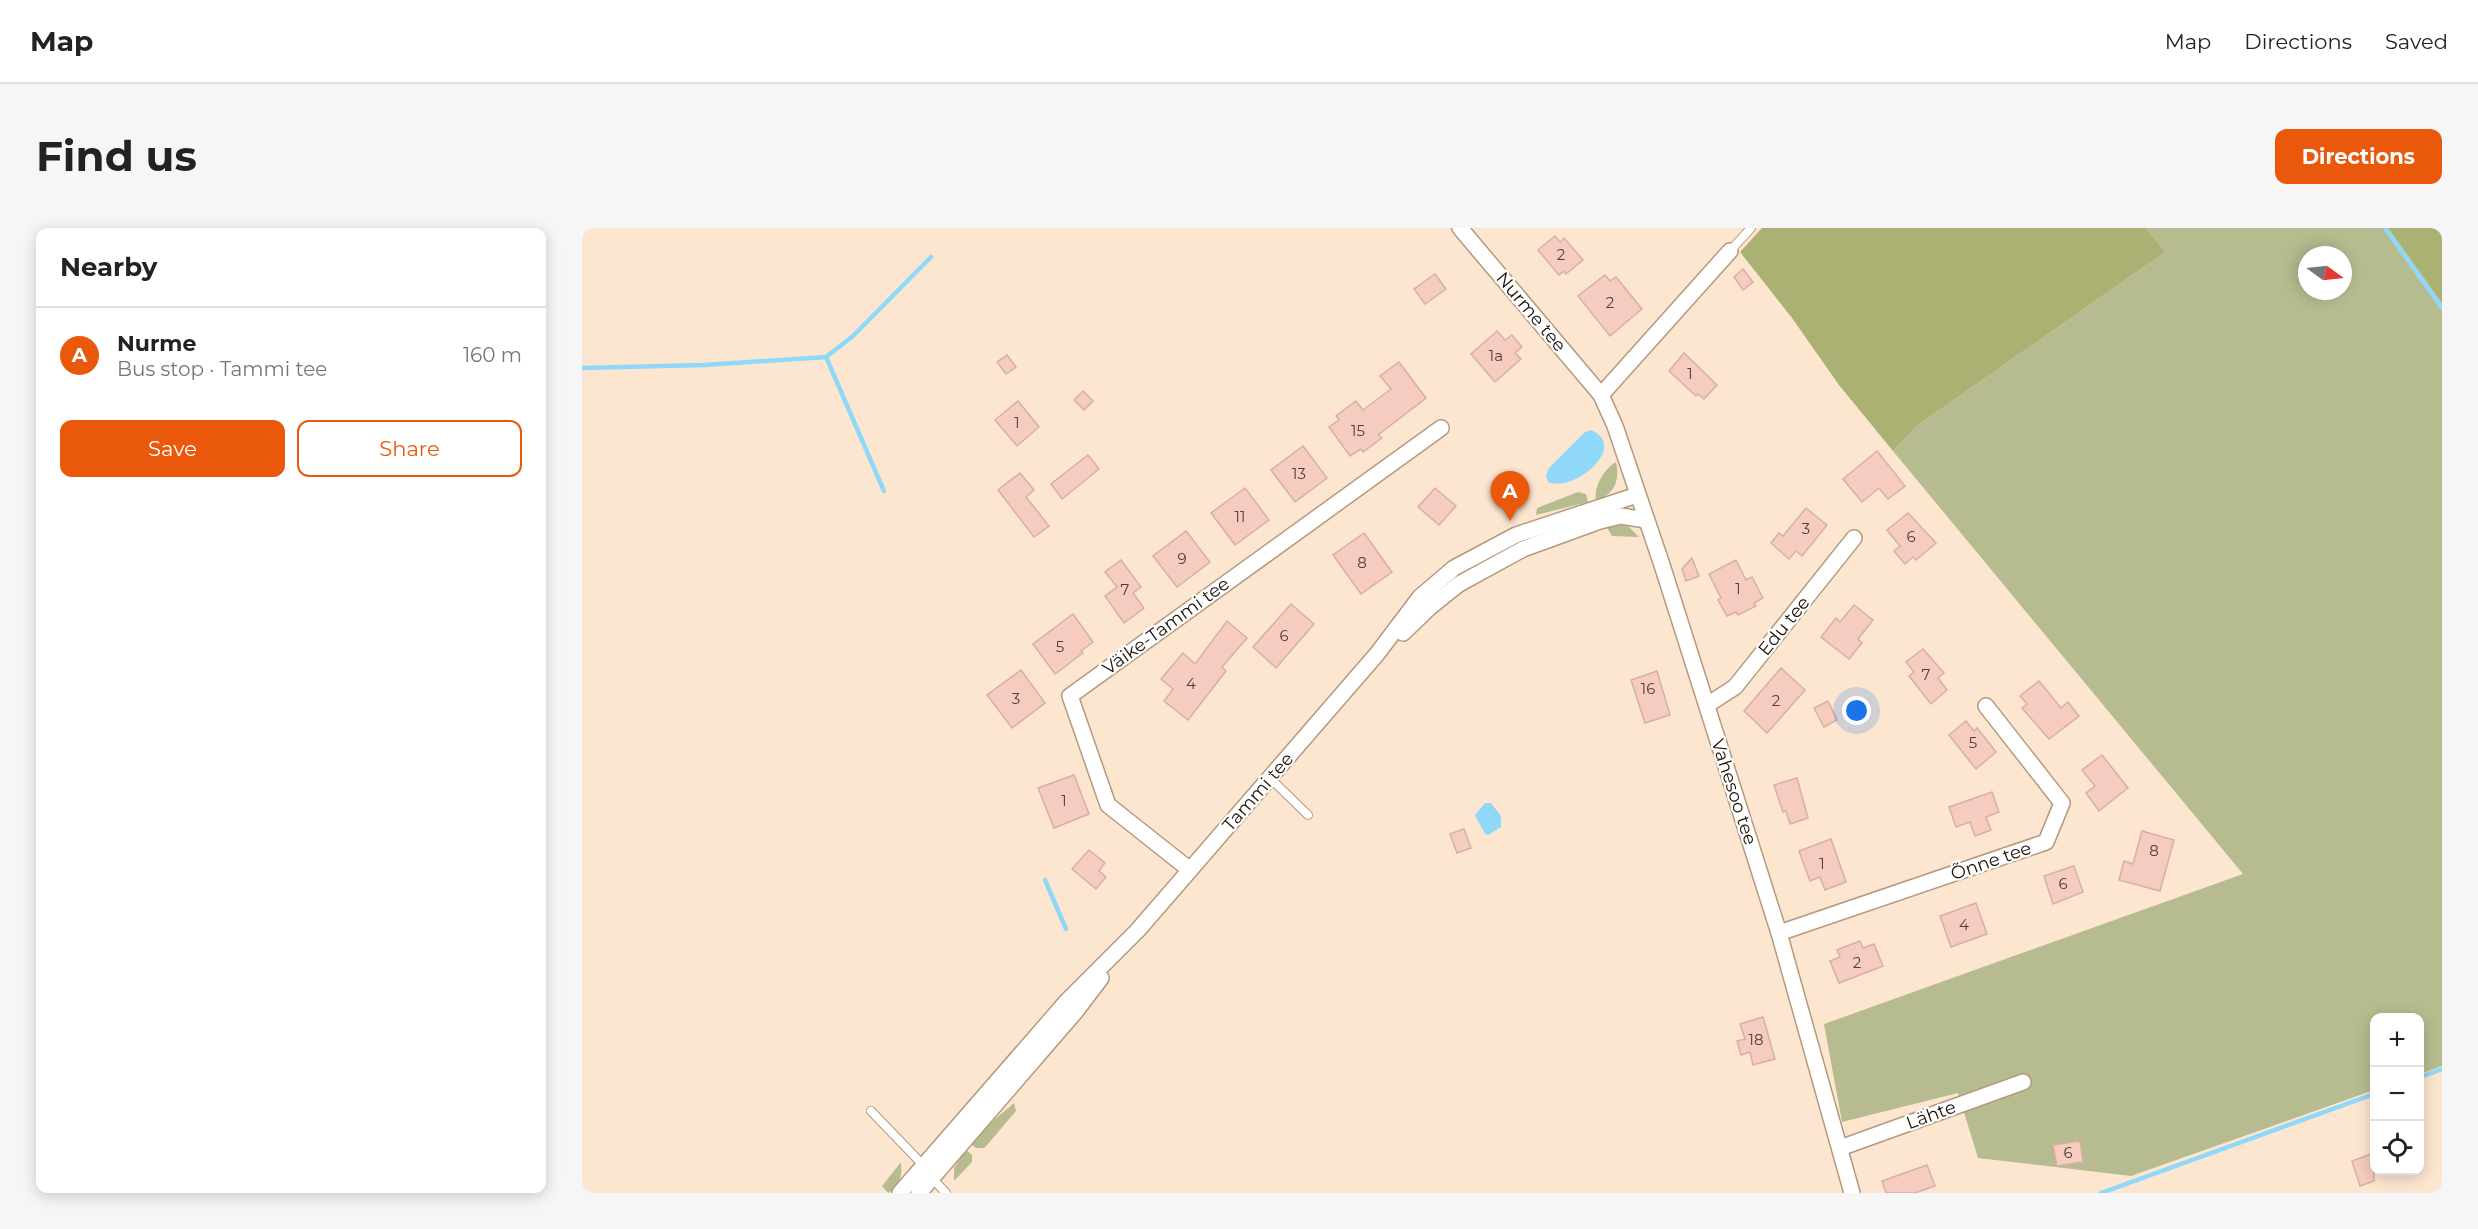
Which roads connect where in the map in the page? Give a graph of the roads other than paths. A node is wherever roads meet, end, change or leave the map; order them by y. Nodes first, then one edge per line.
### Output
1 (1461, 228) edge
2 (1751, 228) edge
3 (1730, 251) joint
4 (1601, 395) junction
5 (1441, 428) dead end
6 (1637, 495) junction
7 (1646, 520) junction
8 (1854, 538) dead end
9 (1377, 654) junction
10 (1707, 705) junction
11 (1986, 706) dead end
12 (1270, 778) junction
13 (1308, 815) dead end
14 (1190, 870) junction
15 (1779, 933) junction
16 (2023, 1082) dead end
17 (871, 1111) dead end
18 (1840, 1148) junction
19 (928, 1172) junction
20 (900, 1193) edge
21 (919, 1193) edge
22 (946, 1193) edge
23 (1852, 1193) edge

1 - 4 street, Nurme tee
2 - 3 lane
3 - 4 street
4 - 6 street, Vahesoo tee
5 - 14 street, Väike-Tammi tee
6 - 7 street, Vahesoo tee
6 - 9 street, Tammi tee
7 - 9 street, Tammi tee
7 - 10 street, Vahesoo tee
8 - 10 street, Edu tee
9 - 12 street, Tammi tee
10 - 15 street, Vahesoo tee
11 - 15 street, Õnne tee
12 - 13 lane
12 - 14 street, Tammi tee
14 - 19 street, Tammi tee
15 - 18 street, Vahesoo tee
16 - 18 street, Lähte
17 - 19 lane
18 - 23 street, Vahesoo tee
19 - 20 street, Tammi tee
19 - 21 street, Tammi tee
19 - 22 lane

